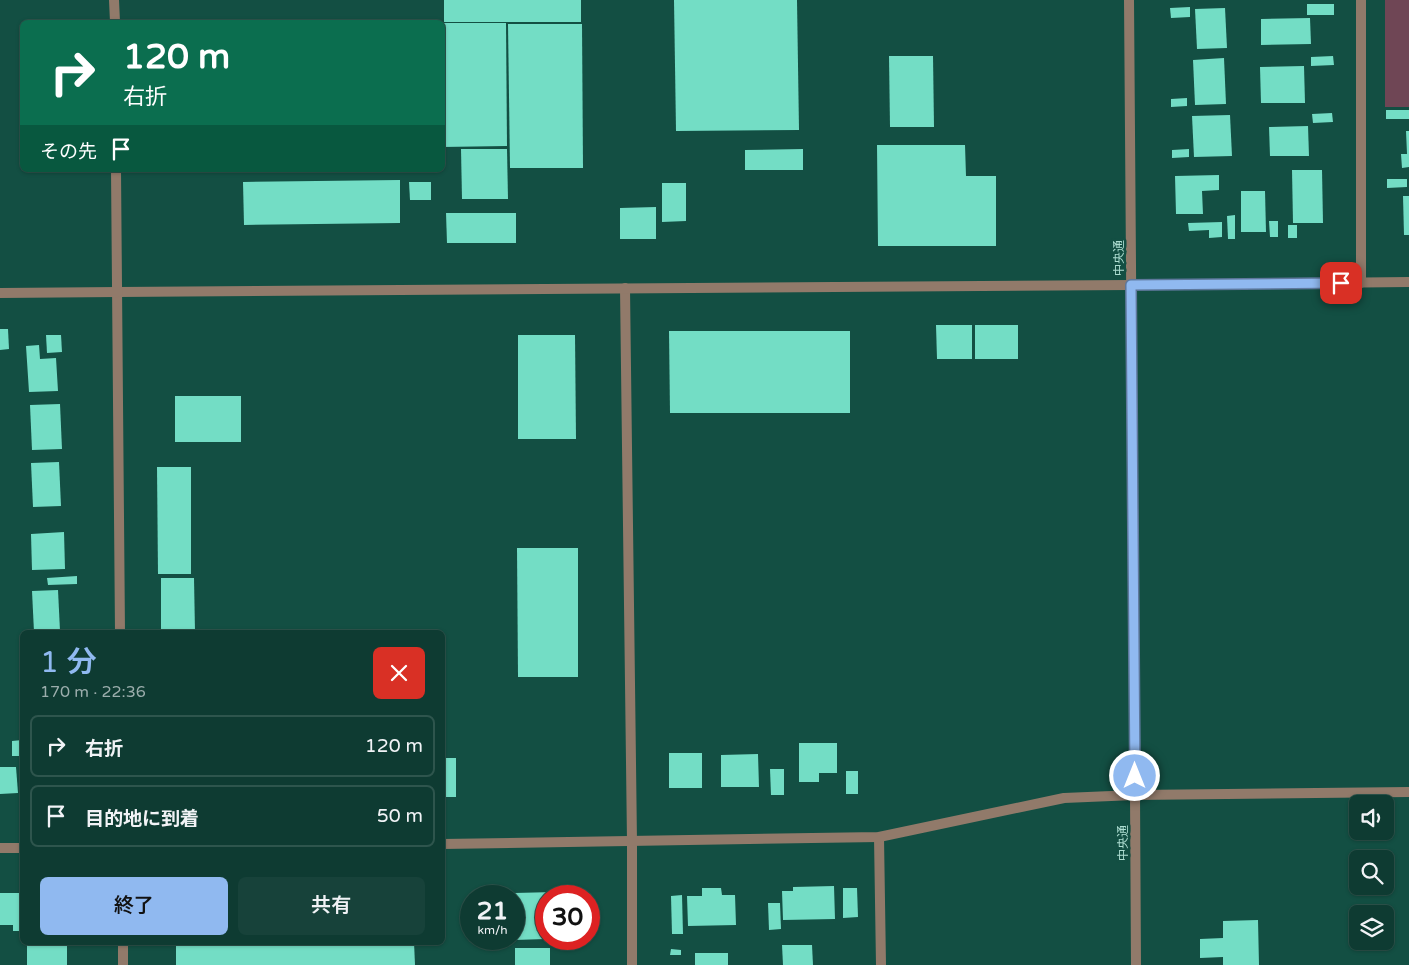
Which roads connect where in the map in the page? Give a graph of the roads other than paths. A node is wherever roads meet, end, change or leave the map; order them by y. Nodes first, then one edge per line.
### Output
1 (114, 0) edge
2 (1129, 0) edge
3 (1361, 0) edge
4 (115, 20) edge
5 (116, 172) edge
6 (1409, 282) edge
7 (1360, 283) junction
8 (1131, 285) junction
9 (625, 288) junction
10 (118, 292) junction
11 (0, 293) edge
12 (120, 630) edge
13 (1409, 792) edge
14 (1135, 795) junction
15 (879, 837) junction
16 (632, 842) junction
17 (445, 844) edge
18 (0, 848) edge
19 (20, 848) edge
20 (123, 945) edge
21 (123, 965) edge
22 (632, 965) edge
23 (881, 965) edge
24 (1136, 965) edge

1 - 4 street
2 - 8 street, 中央通
3 - 7 street
5 - 10 street
6 - 7 street
7 - 8 street
8 - 9 street
8 - 14 street, 中央通
9 - 10 street
9 - 16 street
10 - 11 street
10 - 12 street
13 - 14 street
14 - 15 street
14 - 24 street, 中央通
15 - 16 street
15 - 23 street
16 - 17 street
16 - 22 street
18 - 19 street
20 - 21 street

